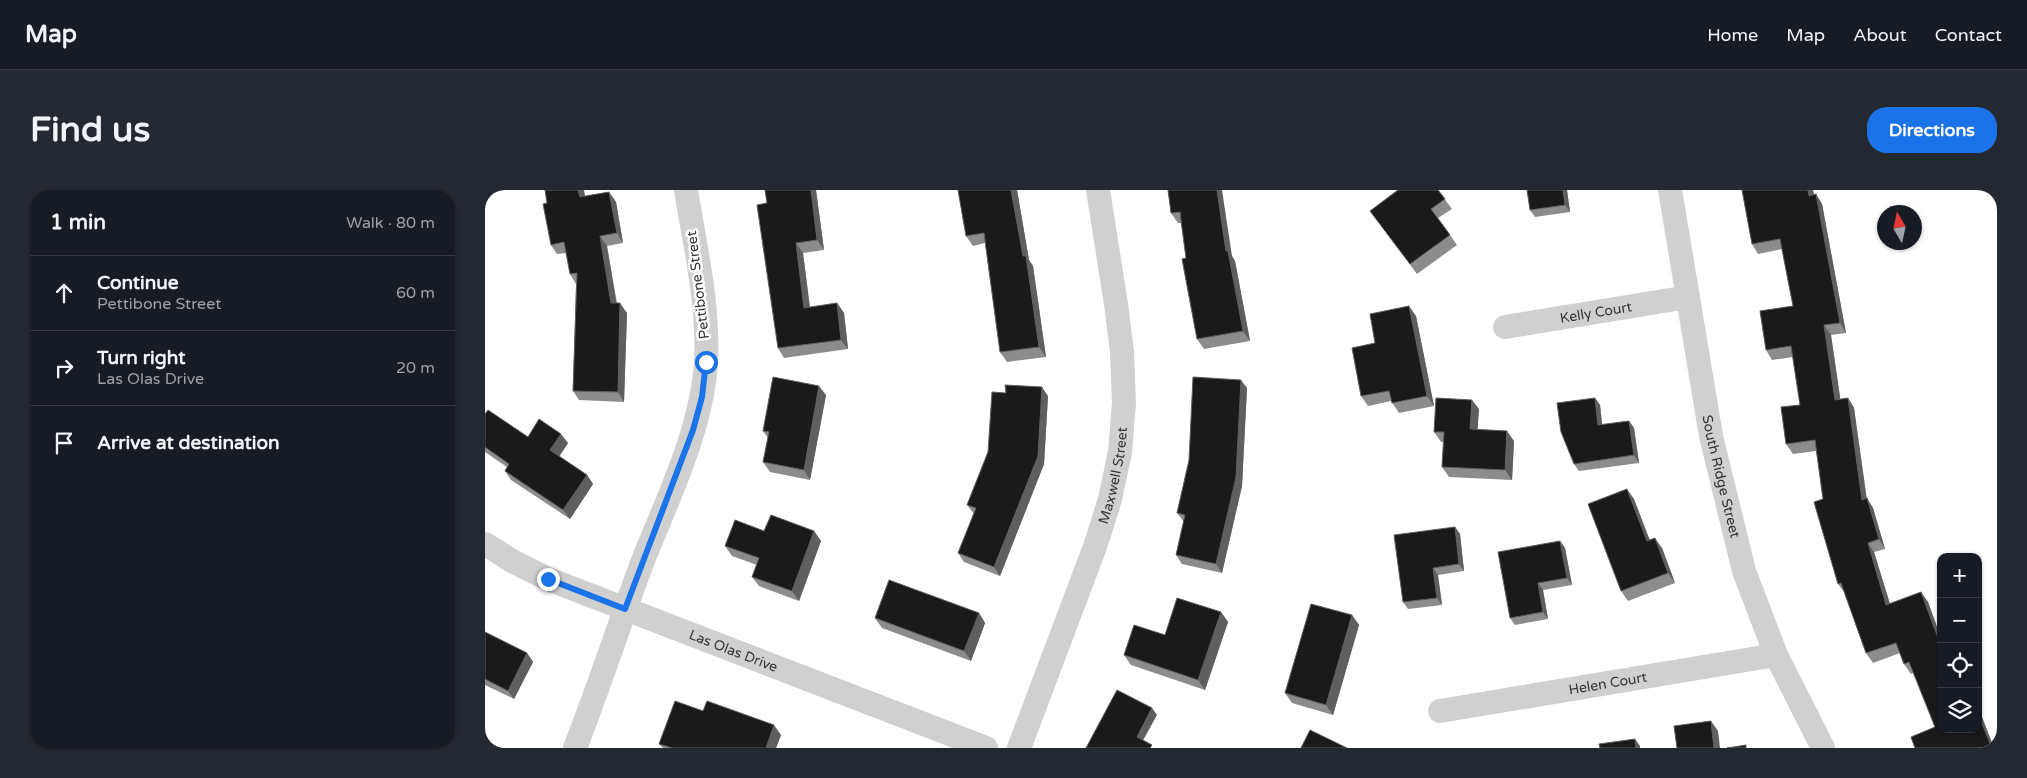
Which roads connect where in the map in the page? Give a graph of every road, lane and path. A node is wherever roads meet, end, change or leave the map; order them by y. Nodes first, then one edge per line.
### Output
1 (685, 190) edge
2 (1098, 190) edge
3 (1670, 190) edge
4 (1688, 297) junction
5 (1505, 327) dead end
6 (485, 544) edge
7 (625, 609) junction
8 (1776, 655) junction
9 (1440, 711) dead end
10 (575, 748) edge
11 (986, 748) edge
12 (1019, 748) edge
13 (1823, 748) edge

1 - 7 street, Pettibone Street
2 - 12 street, Maxwell Street
3 - 4 street, South Ridge Street
4 - 5 street, Kelly Court
4 - 8 street, South Ridge Street
6 - 7 street, Las Olas Drive
7 - 10 street, Pettibone Street
7 - 11 street, Las Olas Drive
8 - 9 street, Helen Court
8 - 13 street, South Ridge Street

